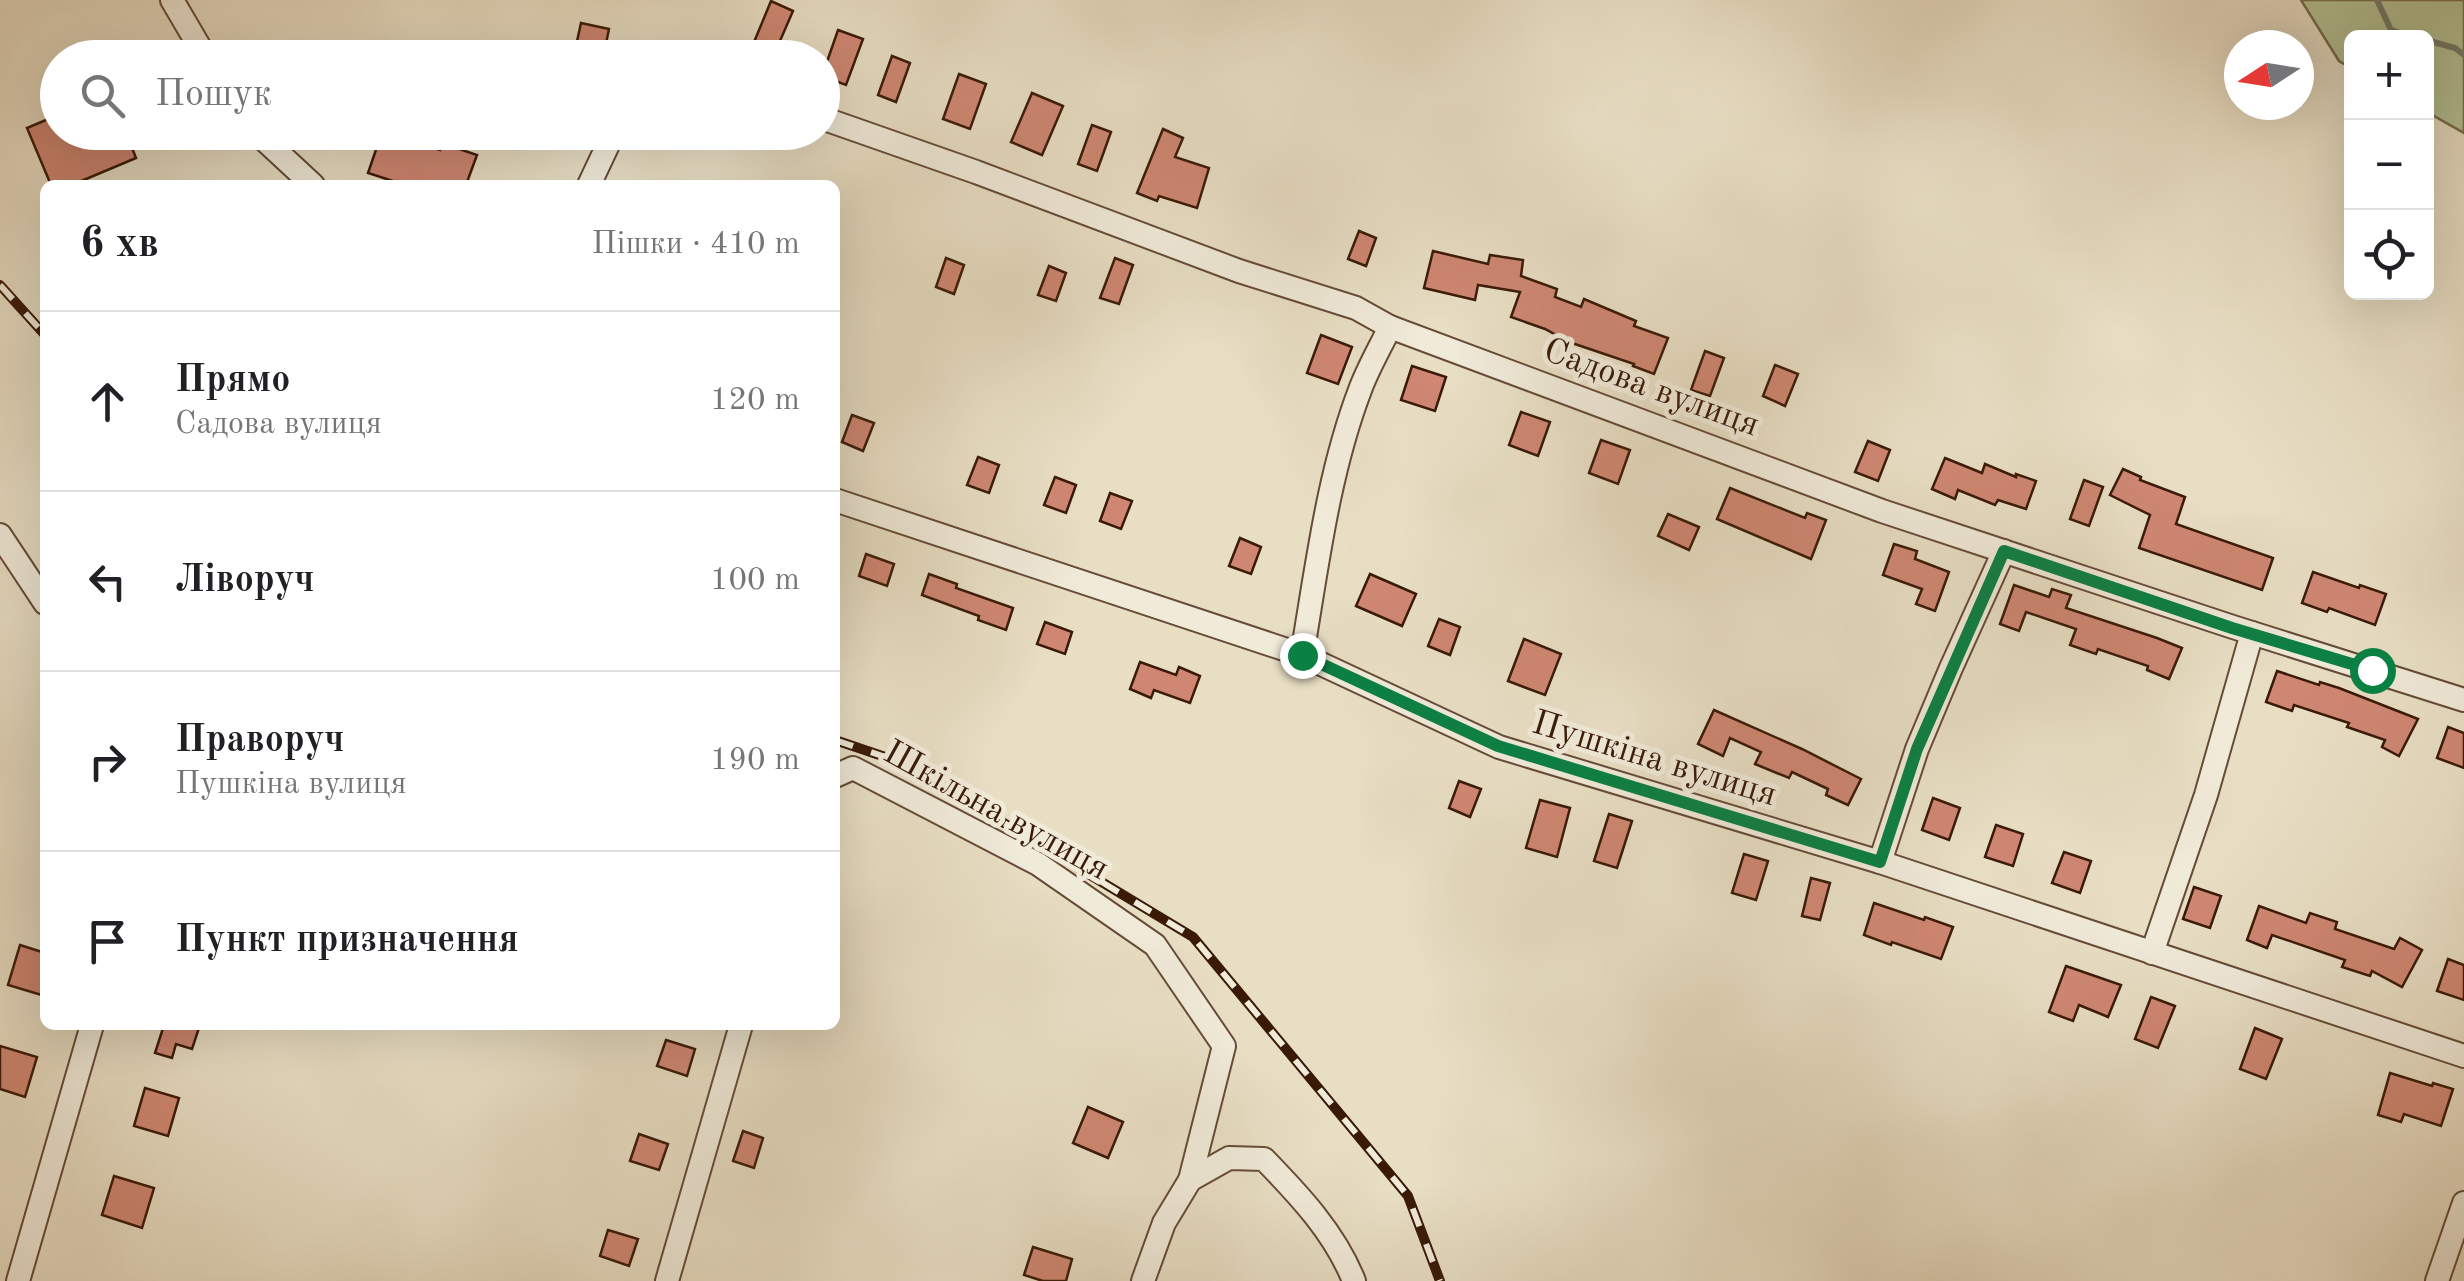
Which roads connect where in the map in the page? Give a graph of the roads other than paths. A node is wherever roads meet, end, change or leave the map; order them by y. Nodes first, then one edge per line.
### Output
1 (172, 0) edge
2 (195, 40) edge
3 (840, 124) edge
4 (276, 150) edge
5 (606, 150) edge
6 (308, 180) edge
7 (591, 180) edge
8 (1390, 327) junction
9 (840, 502) edge
10 (0, 535) edge
11 (2004, 551) junction
12 (40, 596) edge
13 (2252, 633) junction
14 (1302, 655) junction
15 (2464, 700) edge
16 (840, 774) edge
17 (1880, 862) junction
18 (2152, 953) junction
19 (91, 1030) edge
20 (740, 1030) edge
21 (2464, 1056) edge
22 (1190, 1180) junction
23 (2464, 1203) edge
24 (18, 1281) edge
25 (667, 1281) edge
26 (1142, 1281) edge
27 (1354, 1281) edge
28 (2436, 1281) edge

1 - 2 street
3 - 8 street, Садова вулиця
4 - 6 street
5 - 7 street
8 - 11 street, Садова вулиця
8 - 14 street
9 - 14 street, Пушкіна вулиця
10 - 12 street
11 - 13 street, Садова вулиця
11 - 17 street
13 - 15 street, Садова вулиця
13 - 18 street
14 - 17 street, Пушкіна вулиця
16 - 22 street, Шкільна вулиця
17 - 18 street, Пушкіна вулиця
18 - 21 street, Пушкіна вулиця
19 - 24 street
20 - 25 street
22 - 26 street
22 - 27 street
23 - 28 street

